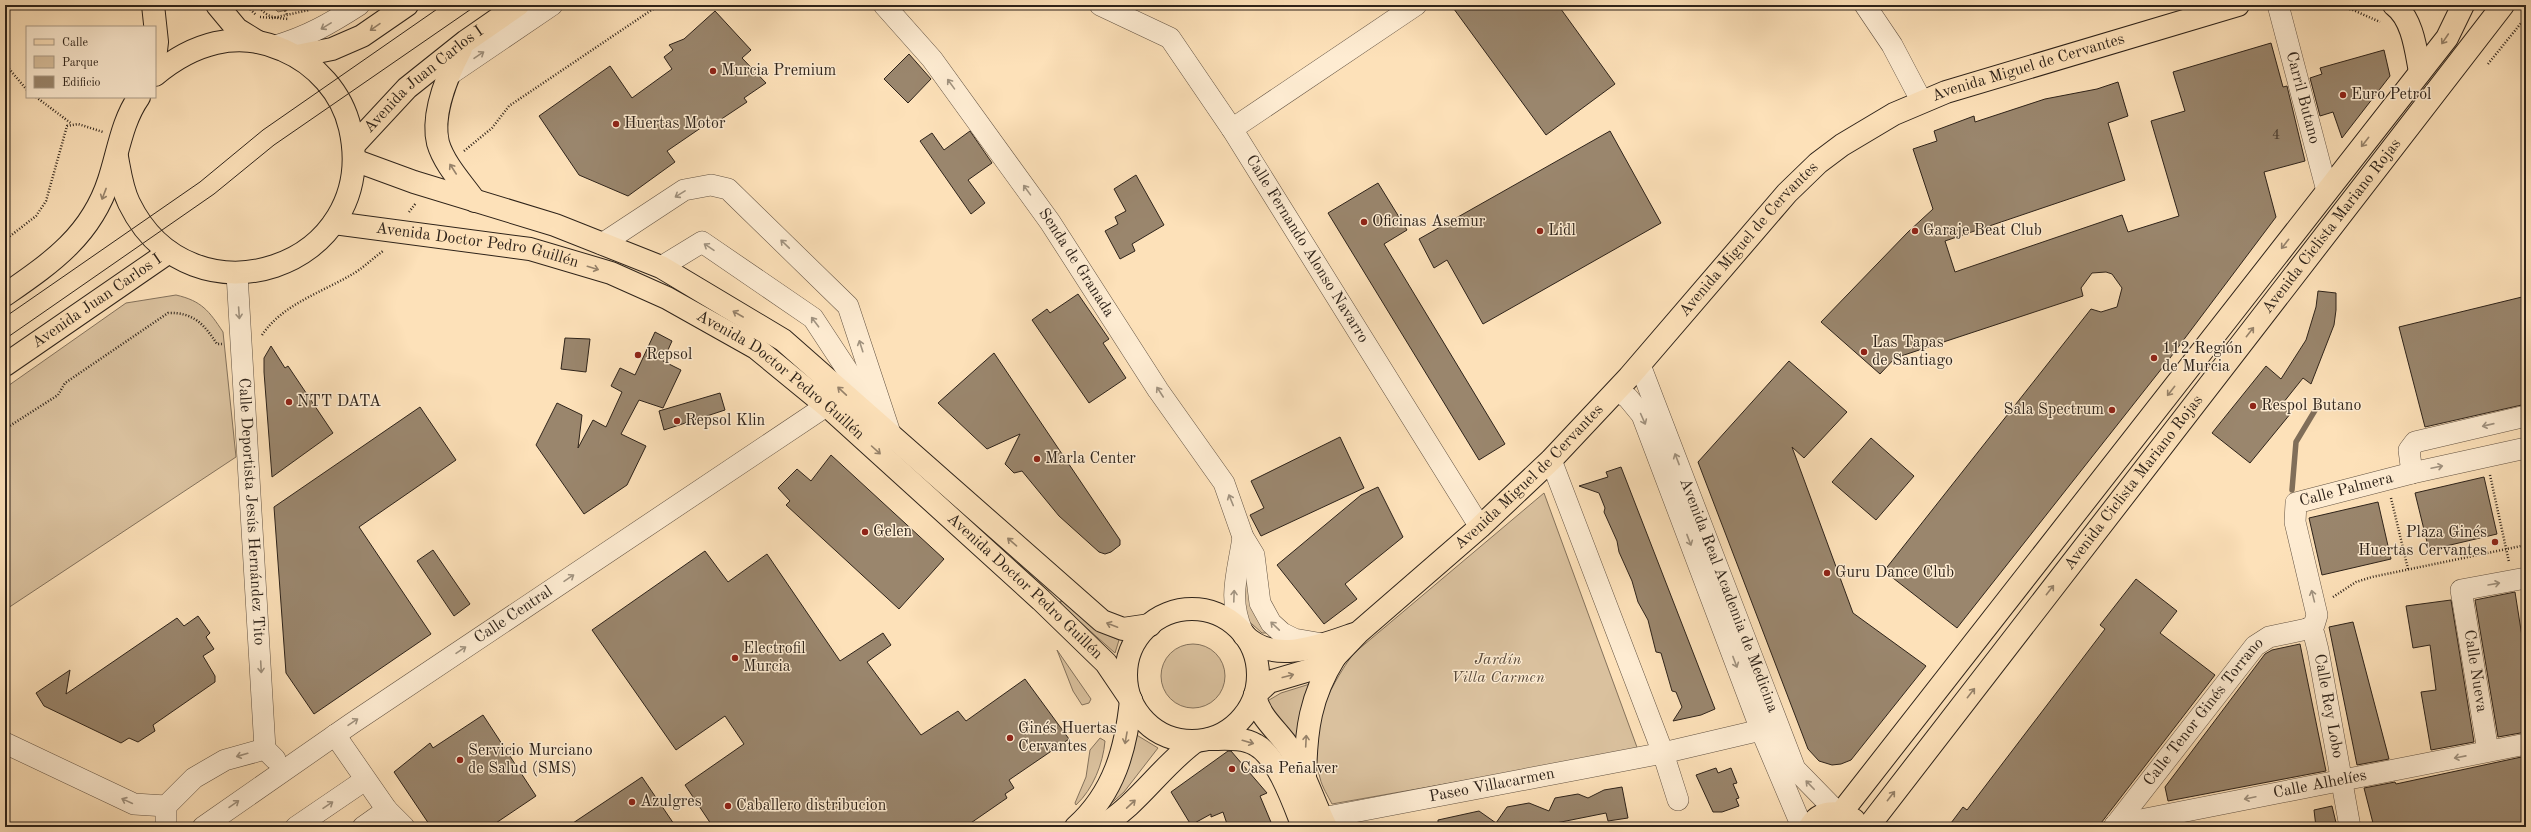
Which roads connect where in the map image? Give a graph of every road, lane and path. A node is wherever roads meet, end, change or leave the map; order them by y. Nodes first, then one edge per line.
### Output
1 (153, 5) edge
2 (217, 5) edge
3 (246, 5) edge
4 (258, 5) edge
5 (283, 5) edge
6 (359, 5) edge
7 (407, 5) edge
8 (518, 5) edge
9 (552, 5) edge
10 (884, 5) edge
11 (1100, 5) edge
12 (1416, 5) edge
13 (1865, 5) edge
14 (2238, 5) edge
15 (2278, 5) edge
16 (2332, 5) edge
17 (2394, 5) edge
18 (2464, 5) edge
19 (2503, 5) edge
20 (312, 9) dead end
21 (287, 15) junction
22 (2526, 17) edge
23 (273, 18) junction
24 (294, 20) dead end
25 (2383, 24) dead end
26 (155, 26) edge
27 (156, 33) edge
28 (466, 41) junction
29 (266, 44) junction
30 (156, 50) edge
31 (297, 56) junction
32 (5, 64) edge
33 (2488, 64) dead end
34 (2420, 72) junction
35 (156, 74) edge
36 (446, 77) junction
37 (26, 89) edge
38 (37, 98) edge
39 (138, 98) edge
40 (1922, 102) junction
41 (72, 124) junction
42 (1232, 129) junction
43 (119, 147) junction
44 (354, 152) junction
45 (2327, 191) junction
46 (475, 200) junction
47 (334, 223) junction
48 (5, 240) edge
49 (602, 244) junction
50 (169, 252) junction
51 (661, 267) junction
52 (237, 274) junction
53 (5, 295) edge
54 (5, 365) edge
55 (1640, 365) junction
56 (1618, 390) junction
57 (826, 406) junction
58 (2526, 416) edge
59 (891, 436) junction
60 (2526, 448) edge
61 (2486, 456) junction
62 (1551, 460) junction
63 (2412, 473) junction
64 (2387, 479) junction
65 (1480, 527) junction
66 (1243, 537) junction
67 (2526, 545) edge
68 (2507, 549) junction
69 (2408, 569) junction
70 (2522, 583) edge
71 (1150, 625) junction
72 (2312, 625) junction
73 (1243, 633) junction
74 (1329, 651) junction
75 (1255, 695) junction
76 (1131, 700) junction
77 (1770, 730) junction
78 (334, 735) junction
79 (1203, 740) junction
80 (5, 743) edge
81 (2526, 744) edge
82 (265, 749) junction
83 (2488, 751) junction
84 (1663, 753) junction
85 (278, 773) junction
86 (2340, 779) junction
87 (365, 780) junction
88 (1305, 780) junction
89 (1678, 800) dead end
90 (166, 806) junction
91 (387, 810) junction
92 (1839, 813) junction
93 (2162, 822) edge
94 (1317, 824) edge
95 (2114, 826) edge
96 (166, 827) edge
97 (203, 827) edge
98 (296, 827) edge
99 (363, 827) edge
100 (404, 827) edge
101 (1076, 827) edge
102 (1100, 827) edge
103 (1802, 827) edge
104 (1810, 827) edge
105 (1860, 827) edge
106 (1868, 827) edge
107 (2350, 827) edge

1 - 26 main road
2 - 29 main road
3 - 23 path
4 - 23 path
5 - 21 path
6 -> 29 street
7 -> 31 main road
8 - 28 main road, Avenida Juan Carlos I
36 -> 9 street
66 -> 10 street, Senda de Granada
11 - 42 street, Calle Fernando Alonso Navarro
12 - 42 street
13 - 40 street
14 - 40 main road, Avenida Miguel de Cervantes
15 - 45 street, Carril Butano
16 - 25 path
17 - 34 main road
18 -> 34 main road, Avenida Ciclista Mariano Rojas
106 -> 19 main road, Avenida Ciclista Mariano Rojas
20 - 21 path
21 - 23 path
22 - 33 path
23 - 24 path
27 - 30 main road
28 - 36 main road
28 - 44 main road, Avenida Juan Carlos I
29 - 31 main road
29 - 35 main road
31 - 44 main road
32 - 37 path
34 -> 45 main road, Avenida Ciclista Mariano Rojas
46 -> 36 main road
38 - 41 path
39 - 43 main road
40 - 55 main road, Avenida Miguel de Cervantes
41 - 43 path
41 - 48 path
42 - 65 street, Calle Fernando Alonso Navarro
43 - 50 main road
43 -> 53 main road
44 - 46 main road, Avenida Doctor Pedro Guillén
44 - 47 main road
45 -> 92 main road, Avenida Ciclista Mariano Rojas
46 - 49 main road, Avenida Doctor Pedro Guillén
47 - 52 main road
47 -> 57 main road, Avenida Doctor Pedro Guillén
49 - 51 main road, Avenida Doctor Pedro Guillén
59 -> 49 street
50 - 52 main road
50 - 54 main road, Avenida Juan Carlos I
59 -> 51 main road, Avenida Doctor Pedro Guillén
59 -> 51 street
52 -> 82 street, Calle Deportista Jesús Hernández Tito
55 - 56 main road, Avenida Miguel de Cervantes
77 -> 55 street, Avenida Real Academia de Medicina
56 - 62 main road, Avenida Miguel de Cervantes
56 -> 77 street, Avenida Real Academia de Medicina
57 -> 76 main road, Avenida Doctor Pedro Guillén
78 -> 57 street, Calle Central
58 -> 63 street, Calle Palmera
71 -> 59 main road, Avenida Doctor Pedro Guillén
60 - 61 street, Calle Palmera
63 -> 61 street, Calle Palmera
61 - 68 path
62 - 65 main road, Avenida Miguel de Cervantes
62 - 84 street
63 - 64 street, Calle Palmera
64 - 69 path
72 -> 64 street, Calle Palmera
65 - 74 main road, Avenida Miguel de Cervantes
73 -> 66 street
74 -> 66 street, Senda de Granada
67 - 68 path
68 - 69 path
68 - 70 path
69 - 72 path
83 -> 70 street, Calle Nueva
71 - 73 main road
71 - 76 main road
72 - 86 street, Calle Rey Lobo
72 - 95 street, Calle Tenor Ginés Torrano
73 - 74 main road, Avenida Miguel de Cervantes
73 - 75 main road
75 -> 74 main road, Avenida Miguel de Cervantes
88 -> 74 main road
75 - 79 main road
75 - 88 main road
76 - 79 main road
76 -> 101 main road
77 - 84 street, Paseo Villacarmen
92 -> 77 street, Avenida Real Academia de Medicina
77 - 103 street, Avenida Real Academia de Medicina
78 - 85 street, Calle Central
78 - 87 street
79 -> 94 main road
102 -> 79 main road
90 -> 80 street
81 - 83 street, Calle Alhelíes
82 - 85 street
82 -> 90 street
83 -> 86 street, Calle Alhelíes
84 - 89 street
84 - 94 street, Paseo Villacarmen
97 -> 85 street, Calle Central
86 -> 93 street, Calle Alhelíes
86 - 107 street, Calle Rey Lobo
87 - 91 street
98 -> 87 street
88 - 94 main road
90 - 96 street
91 - 99 street
91 - 100 street
92 - 104 main road
92 - 105 main road
93 - 95 street, Calle Alhelíes

